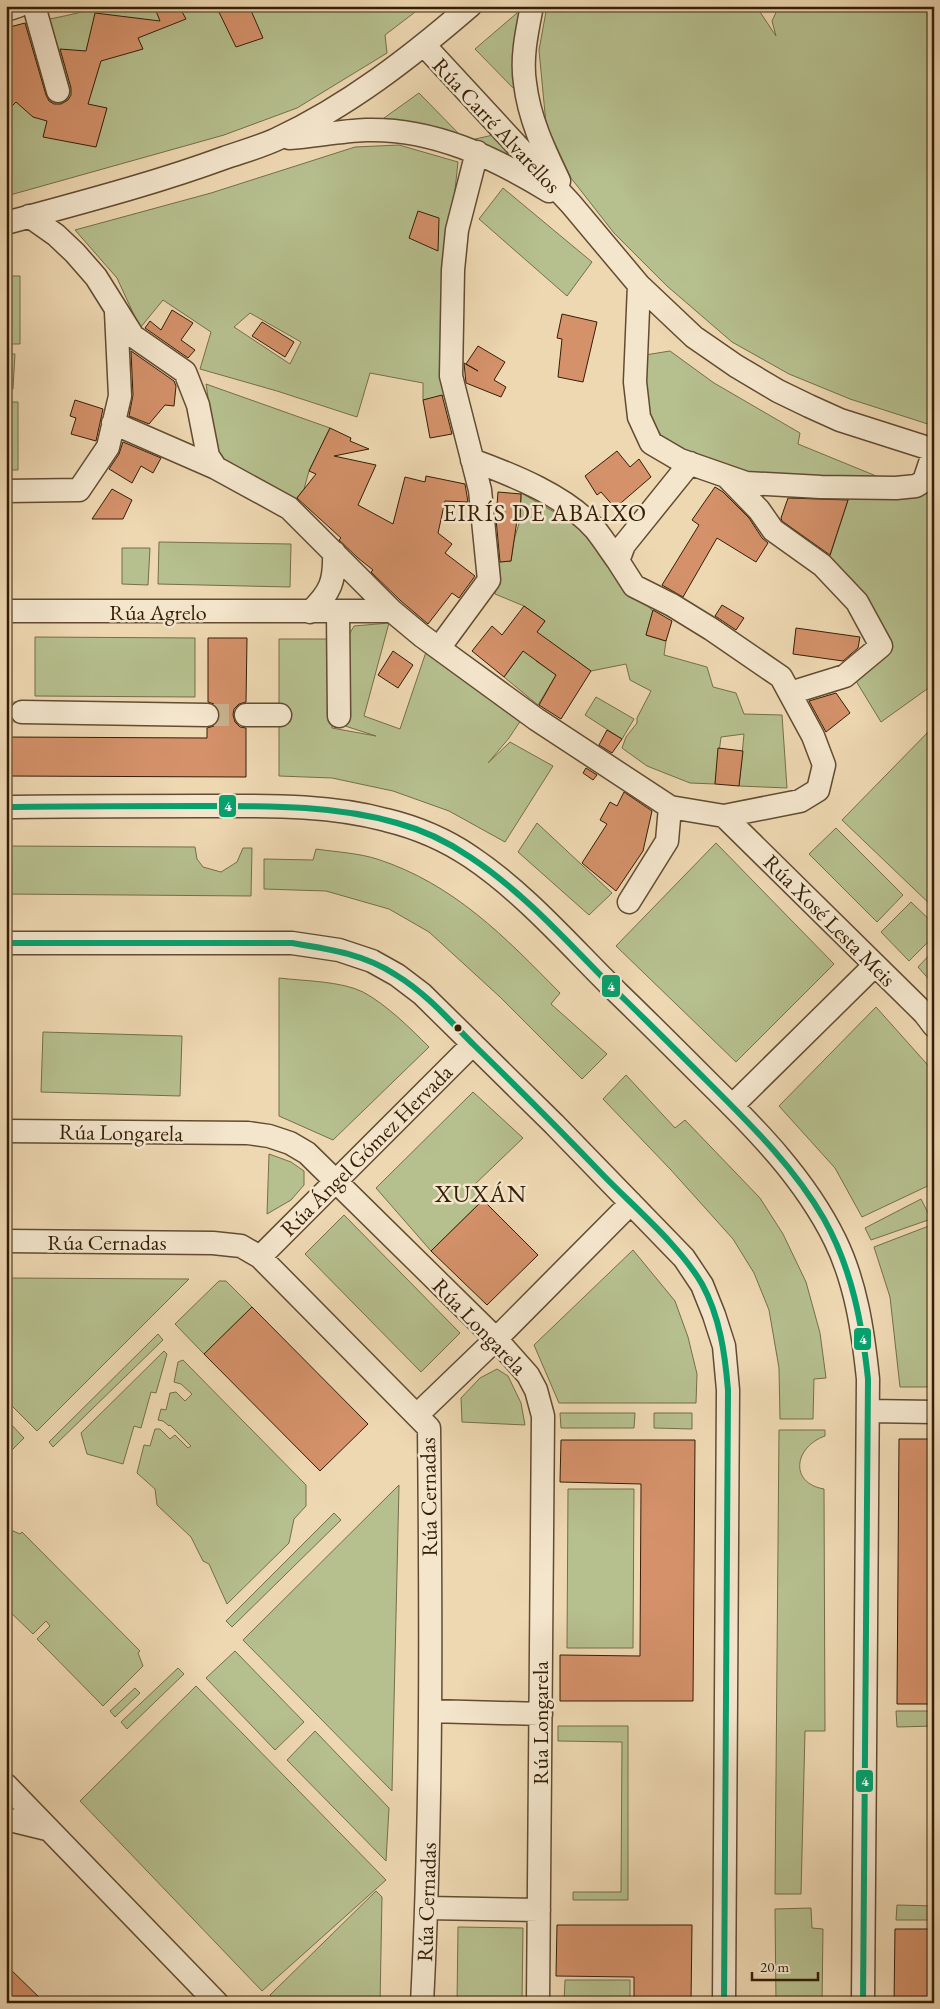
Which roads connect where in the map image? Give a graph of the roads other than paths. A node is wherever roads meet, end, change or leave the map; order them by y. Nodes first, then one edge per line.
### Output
1 (18, 6) edge
2 (34, 6) edge
3 (470, 6) edge
4 (532, 6) edge
5 (6, 10) edge
6 (424, 45) junction
7 (58, 91) dead end
8 (276, 140) junction
9 (477, 152) junction
10 (571, 204) junction
11 (29, 216) junction
12 (6, 223) edge
13 (639, 285) junction
14 (116, 311) junction
15 (113, 423) junction
16 (934, 450) edge
17 (472, 460) junction
18 (690, 463) junction
19 (216, 468) junction
20 (726, 476) junction
21 (6, 491) edge
22 (334, 552) junction
23 (618, 560) junction
24 (6, 611) edge
25 (392, 611) junction
26 (310, 612) junction
27 (338, 612) junction
28 (439, 648) junction
29 (790, 693) junction
30 (22, 712) tunnel mouth
31 (207, 715) tunnel mouth
32 (246, 715) tunnel mouth
33 (280, 715) dead end
34 (338, 716) dead end
35 (6, 806) edge
36 (670, 807) junction
37 (724, 816) junction
38 (630, 902) dead end
39 (6, 943) edge
40 (875, 966) junction
41 (934, 1026) edge
42 (473, 1044) junction
43 (732, 1106) junction
44 (6, 1131) edge
45 (336, 1181) junction
46 (631, 1203) junction
47 (6, 1241) edge
48 (260, 1257) junction
49 (496, 1339) junction
50 (869, 1411) junction
51 (934, 1412) edge
52 (417, 1415) junction
53 (430, 1712) junction
54 (541, 1714) junction
55 (6, 1786) edge
56 (6, 1819) edge
57 (48, 1829) junction
58 (427, 1908) junction
59 (539, 1910) junction
60 (217, 2003) edge
61 (422, 2003) edge
62 (538, 2003) edge
63 (724, 2003) edge
64 (863, 2003) edge

1 - 5 street
2 - 7 street
3 - 6 street
4 - 10 street
6 - 8 street
6 - 10 street, Rúa Carré Alvarellos
8 - 9 street, Rúa Carré Alvarellos
8 - 11 street
9 - 10 street, Rúa Carré Alvarellos
9 - 17 street
10 - 13 street, Rúa Carré Alvarellos
11 - 12 street
11 - 14 street
13 - 16 street, Rúa Carré Alvarellos
13 - 18 street
14 - 15 street
14 - 19 street
15 - 19 street
15 - 21 street
16 - 20 street
17 - 23 street
17 - 28 street
18 - 20 street
18 - 23 street
19 - 22 street
20 - 29 street
22 - 25 street
22 - 26 street
23 - 29 street
24 - 26 street, Rúa Agrelo
25 - 27 street, Rúa Agrelo
25 - 28 street
26 - 27 street, Rúa Agrelo
27 - 34 street
28 - 36 street
29 - 37 street
30 - 31 street
32 - 33 street
35 - 43 street
36 - 37 street
36 - 38 street
37 - 40 street, Rúa Xosé Lesta Meis
39 - 42 street
40 - 41 street, Rúa Xosé Lesta Meis
40 - 43 street
42 - 45 street, Rúa Ángel Gómez Hervada
42 - 46 street
43 - 50 street
44 - 45 street, Rúa Longarela
45 - 48 street, Rúa Ángel Gómez Hervada
45 - 49 street, Rúa Longarela
46 - 49 street
46 - 63 street
47 - 48 street, Rúa Cernadas
48 - 52 street, Rúa Cernadas
49 - 52 street
49 - 54 street, Rúa Longarela
50 - 51 street
50 - 64 street
52 - 53 street, Rúa Cernadas
53 - 54 street
53 - 58 street, Rúa Cernadas
54 - 59 street, Rúa Longarela
55 - 57 street
56 - 57 street
57 - 60 street
58 - 59 street
58 - 61 street, Rúa Cernadas
59 - 62 street, Rúa Longarela

